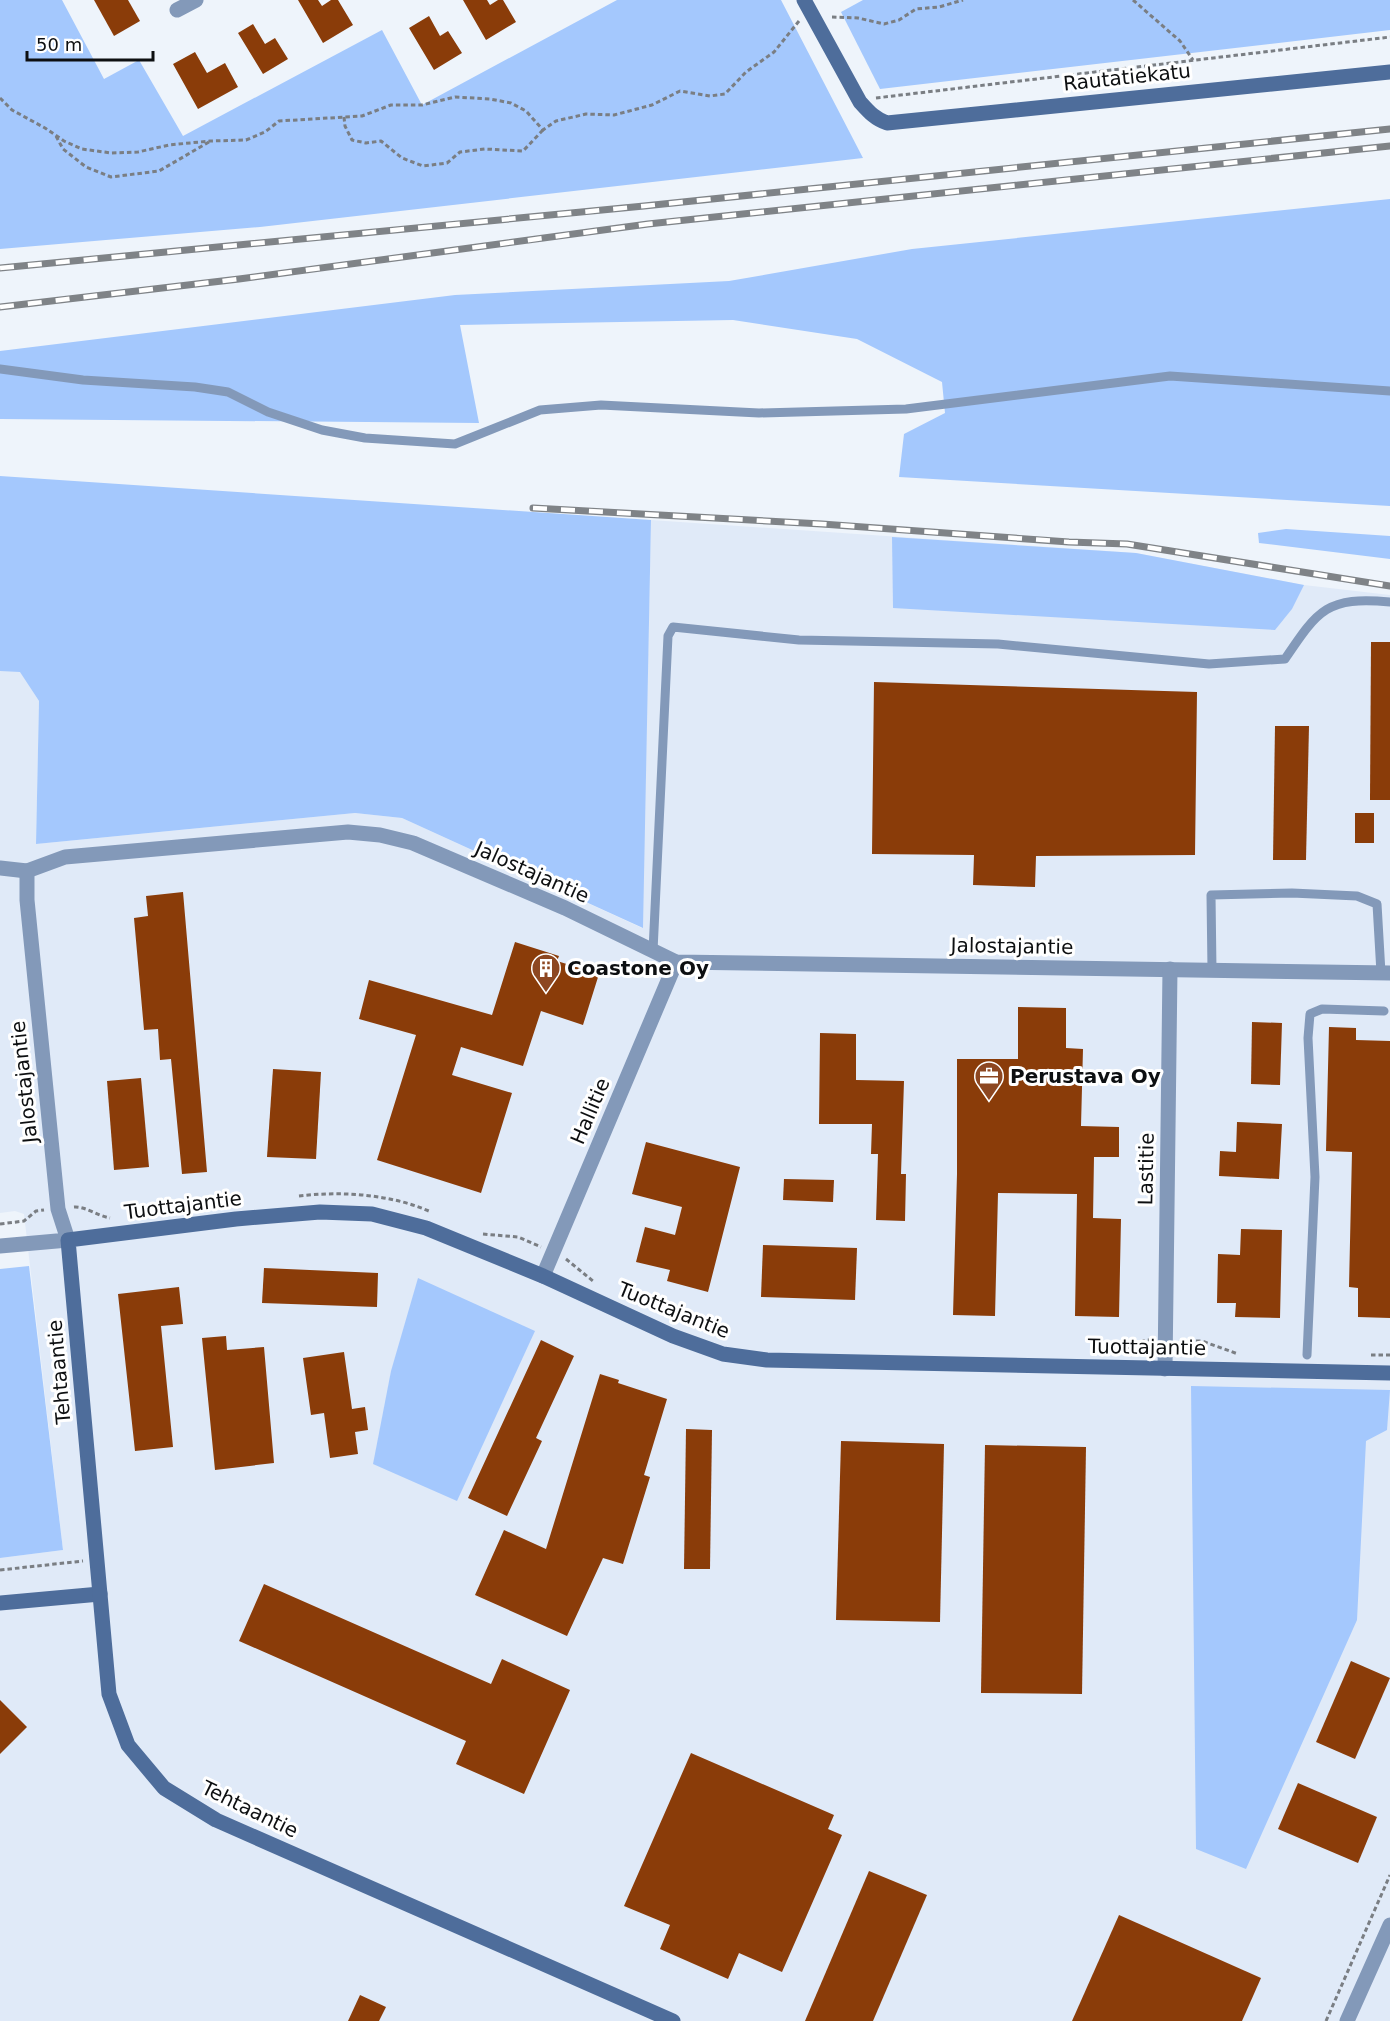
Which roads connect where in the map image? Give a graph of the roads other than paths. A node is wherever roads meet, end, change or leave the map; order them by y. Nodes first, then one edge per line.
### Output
1 (196, 0) edge
2 (807, 5) edge
3 (177, 10) dead end
4 (1390, 72) edge
5 (0, 369) edge
6 (1390, 391) edge
7 (1390, 602) edge
8 (0, 868) edge
9 (27, 871) junction
10 (653, 951) junction
11 (676, 962) junction
12 (1170, 969) junction
13 (1212, 970) junction
14 (1386, 973) edge
15 (1384, 1011) dead end
16 (68, 1240) junction
17 (0, 1246) edge
18 (543, 1276) junction
19 (1307, 1355) dead end
20 (1165, 1369) junction
21 (1390, 1373) edge
22 (100, 1594) junction
23 (0, 1603) edge
24 (1390, 1925) edge
25 (673, 2021) edge
26 (1347, 2021) edge

1 - 3 street
2 - 4 street, Rautatiekatu
5 - 6 lane
7 - 10 lane
8 - 9 street
9 - 10 street, Jalostajantie
9 - 16 street, Jalostajantie
10 - 11 street, Jalostajantie
11 - 12 street, Jalostajantie
11 - 18 street, Hallitie
12 - 13 street, Jalostajantie
12 - 20 street, Lastitie
13 - 14 street, Jalostajantie
13 - 14 lane
15 - 19 lane
16 - 17 street
16 - 18 street, Tuottajantie
16 - 22 street, Tehtaantie
18 - 20 street, Tuottajantie
20 - 21 street, Tuottajantie
22 - 23 street
22 - 25 street, Tehtaantie
24 - 26 street

